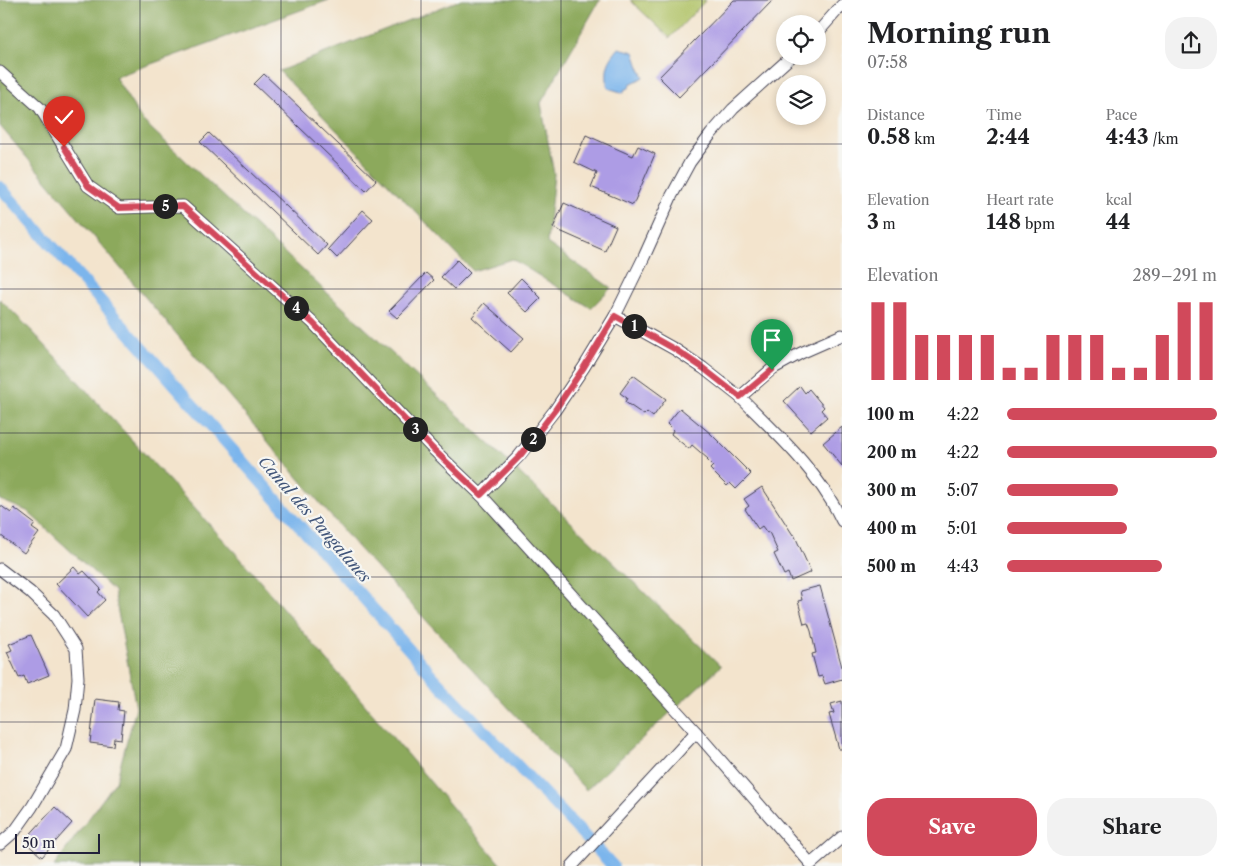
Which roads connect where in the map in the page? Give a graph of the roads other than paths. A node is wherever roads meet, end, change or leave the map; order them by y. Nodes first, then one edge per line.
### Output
1 (842, 5) edge
2 (826, 23) edge
3 (782, 65) edge
4 (0, 72) edge
5 (615, 316) junction
6 (842, 335) edge
7 (740, 397) junction
8 (481, 495) junction
9 (842, 521) edge
10 (0, 569) edge
11 (696, 732) junction
12 (842, 837) edge
13 (0, 844) edge
14 (811, 865) edge
15 (572, 866) edge

1 - 2 street
3 - 5 street
4 - 8 street
5 - 7 street
5 - 8 street
6 - 7 street
7 - 9 street
8 - 11 street
10 - 13 street
11 - 14 street
11 - 15 street
12 - 14 street

